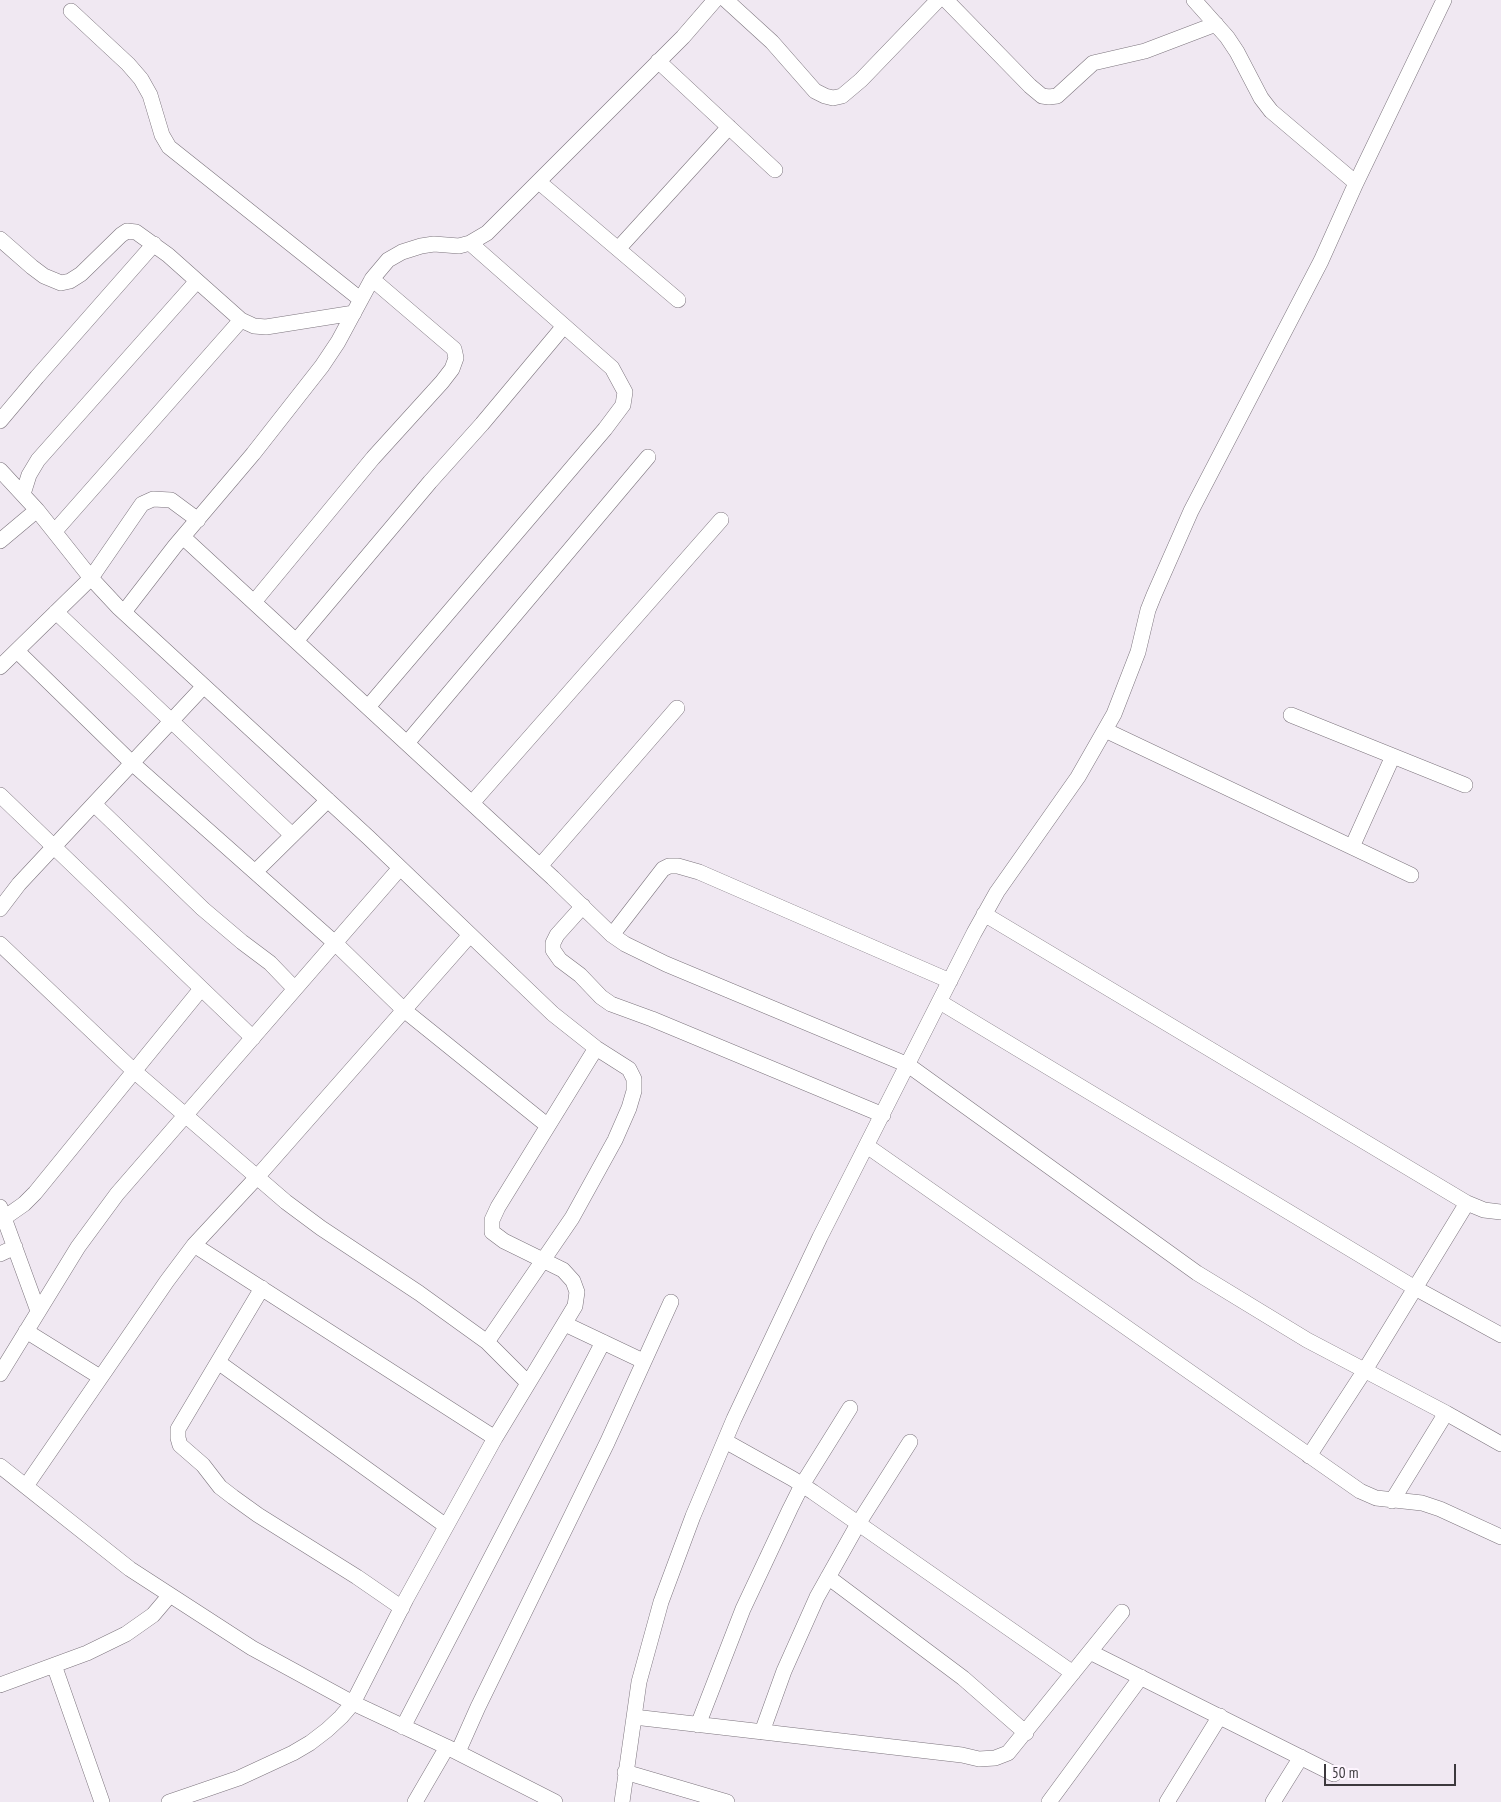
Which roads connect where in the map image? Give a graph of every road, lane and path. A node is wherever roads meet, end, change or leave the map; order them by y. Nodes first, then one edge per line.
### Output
1 (715, 0) edge
2 (726, 0) edge
3 (938, 0) edge
4 (946, 0) edge
5 (1194, 0) edge
6 (1444, 0) edge
7 (71, 11) dead end
8 (1216, 24) junction
9 (658, 61) junction
10 (729, 127) junction
11 (775, 170) dead end
12 (539, 182) junction
13 (1356, 183) junction
14 (0, 239) edge
15 (154, 244) junction
16 (470, 244) junction
17 (618, 249) junction
18 (372, 279) junction
19 (197, 281) junction
20 (678, 300) dead end
21 (357, 306) junction
22 (241, 320) junction
23 (564, 326) junction
24 (0, 421) edge
25 (648, 457) dead end
26 (0, 470) edge
27 (23, 494) junction
28 (37, 510) junction
29 (198, 520) junction
30 (720, 520) dead end
31 (55, 531) junction
32 (183, 537) junction
33 (0, 540) edge
34 (91, 578) junction
35 (254, 602) junction
36 (56, 612) junction
37 (124, 612) junction
38 (296, 640) junction
39 (16, 651) junction
40 (0, 667) edge
41 (204, 686) junction
42 (368, 707) junction
43 (677, 708) dead end
44 (1291, 715) dead end
45 (172, 721) junction
46 (1105, 730) junction
47 (407, 743) junction
48 (1393, 756) junction
49 (132, 763) junction
50 (1465, 785) dead end
51 (0, 795) edge
52 (328, 800) junction
53 (94, 804) junction
54 (472, 804) junction
55 (292, 835) junction
56 (54, 847) junction
57 (1352, 847) junction
58 (540, 866) junction
59 (400, 868) junction
60 (255, 872) junction
61 (1411, 875) dead end
62 (583, 906) junction
63 (0, 909) edge
64 (984, 914) junction
65 (470, 935) junction
66 (612, 935) junction
67 (335, 943) junction
68 (0, 944) edge
69 (950, 981) junction
70 (201, 989) junction
71 (295, 989) junction
72 (940, 1002) junction
73 (404, 1010) junction
74 (252, 1038) junction
75 (596, 1048) junction
76 (908, 1065) junction
77 (134, 1071) junction
78 (883, 1115) junction
79 (185, 1116) junction
80 (548, 1126) junction
81 (867, 1146) junction
82 (258, 1176) junction
83 (1467, 1203) junction
84 (1501, 1212) edge
85 (2, 1213) edge
86 (194, 1245) junction
87 (15, 1247) junction
88 (0, 1254) edge
89 (544, 1260) junction
90 (262, 1288) junction
91 (1415, 1288) junction
92 (671, 1302) dead end
93 (38, 1311) junction
94 (565, 1324) junction
95 (26, 1332) junction
96 (1501, 1335) edge
97 (487, 1342) junction
98 (603, 1342) junction
99 (643, 1361) junction
100 (218, 1362) junction
101 (1365, 1370) junction
102 (0, 1374) edge
103 (100, 1377) junction
104 (528, 1383) junction
105 (850, 1408) dead end
106 (1446, 1413) junction
107 (495, 1438) junction
108 (725, 1441) junction
109 (910, 1442) dead end
110 (1501, 1444) edge
111 (1309, 1456) junction
112 (0, 1466) edge
113 (802, 1485) junction
114 (26, 1486) junction
115 (1392, 1501) junction
116 (858, 1524) junction
117 (446, 1526) junction
118 (1501, 1537) edge
119 (828, 1577) junction
120 (170, 1595) junction
121 (402, 1608) junction
122 (1122, 1612) dead end
123 (1090, 1652) junction
124 (54, 1665) junction
125 (1073, 1673) junction
126 (1141, 1677) junction
127 (0, 1685) edge
128 (353, 1703) junction
129 (1220, 1716) junction
130 (634, 1717) junction
131 (698, 1725) junction
132 (403, 1727) junction
133 (762, 1732) junction
134 (1026, 1733) junction
135 (452, 1749) junction
136 (1301, 1757) junction
137 (625, 1772) junction
138 (1334, 1774) dead end
139 (102, 1802) edge
140 (169, 1802) edge
141 (415, 1802) edge
142 (555, 1802) edge
143 (622, 1802) edge
144 (727, 1802) edge
145 (1049, 1802) edge
146 (1167, 1802) edge
147 (1274, 1802) edge

1 - 9 street
2 - 3 street
4 - 8 street
5 - 8 street
6 - 13 street
7 - 21 street
8 - 13 street
9 - 10 street
9 - 12 street
10 - 11 street
10 - 17 street
12 - 16 street
12 - 17 street
13 - 46 street
14 - 15 street
15 - 19 street
15 - 24 street
16 - 18 street
16 - 23 street
17 - 20 street
18 - 21 street
18 - 35 street
19 - 22 street
19 - 27 street
21 - 22 street
21 - 29 street
22 - 31 street
23 - 38 street
23 - 42 street
25 - 47 street
26 - 27 street
27 - 28 street
28 - 31 street
28 - 33 street
29 - 32 street
29 - 34 street
30 - 54 street
31 - 34 street
32 - 35 street
32 - 37 street
34 - 36 street
34 - 37 street
35 - 38 street
36 - 39 street
36 - 45 street
37 - 41 street
38 - 42 street
39 - 40 street
39 - 49 street
41 - 45 street
41 - 52 street
42 - 47 street
43 - 58 street
44 - 48 street
45 - 49 street
45 - 55 street
46 - 57 street
46 - 64 street
47 - 54 street
48 - 50 street
48 - 57 street
49 - 53 street
49 - 60 street
51 - 56 street
52 - 55 street
52 - 59 street
53 - 56 street
53 - 71 street
54 - 58 street
55 - 60 street
56 - 63 street
56 - 70 street
57 - 61 street
58 - 62 street
59 - 65 street
59 - 67 street
60 - 67 street
62 - 66 street
62 - 78 street
64 - 69 street
64 - 83 street
65 - 73 street
65 - 75 street
66 - 69 street
66 - 76 street
67 - 71 street
67 - 73 street
68 - 77 street
69 - 72 street
70 - 74 street
70 - 77 street
71 - 74 street
72 - 76 street
72 - 91 street
73 - 80 street
73 - 82 street
74 - 79 street
75 - 80 street
75 - 89 street
76 - 78 street
76 - 101 street
77 - 79 street
77 - 85 street
78 - 81 street
79 - 82 street
79 - 93 street
80 - 89 street
81 - 108 street
81 - 111 street
82 - 86 street
82 - 97 street
83 - 84 street
83 - 91 street
85 - 87 street
86 - 90 street
86 - 103 street
87 - 88 street
87 - 93 street
89 - 94 street
89 - 97 street
90 - 100 street
90 - 107 street
91 - 96 street
91 - 101 street
92 - 99 street
93 - 95 street
94 - 98 street
94 - 104 street
95 - 102 street
95 - 103 street
97 - 104 street
98 - 99 street
98 - 132 street
99 - 135 street
100 - 117 street
100 - 121 street
101 - 106 street
101 - 111 street
103 - 114 street
104 - 107 street
105 - 113 street
106 - 110 street
106 - 115 street
107 - 117 street
108 - 113 street
108 - 130 street
109 - 116 street
111 - 115 street
112 - 114 street
113 - 116 street
113 - 131 street
114 - 120 street
115 - 118 street
116 - 119 street
116 - 125 street
117 - 121 street
119 - 133 street
119 - 134 street
120 - 124 street
120 - 128 street
121 - 128 street
122 - 123 street
123 - 125 street
123 - 126 street
124 - 127 street
124 - 139 street
125 - 134 street
126 - 129 street
126 - 145 street
128 - 132 street
128 - 140 street
129 - 136 street
129 - 146 street
130 - 131 street
130 - 137 street
131 - 133 street
132 - 135 street
133 - 134 street
135 - 141 street
135 - 142 street
136 - 138 street
136 - 147 street
137 - 143 street
137 - 144 street

